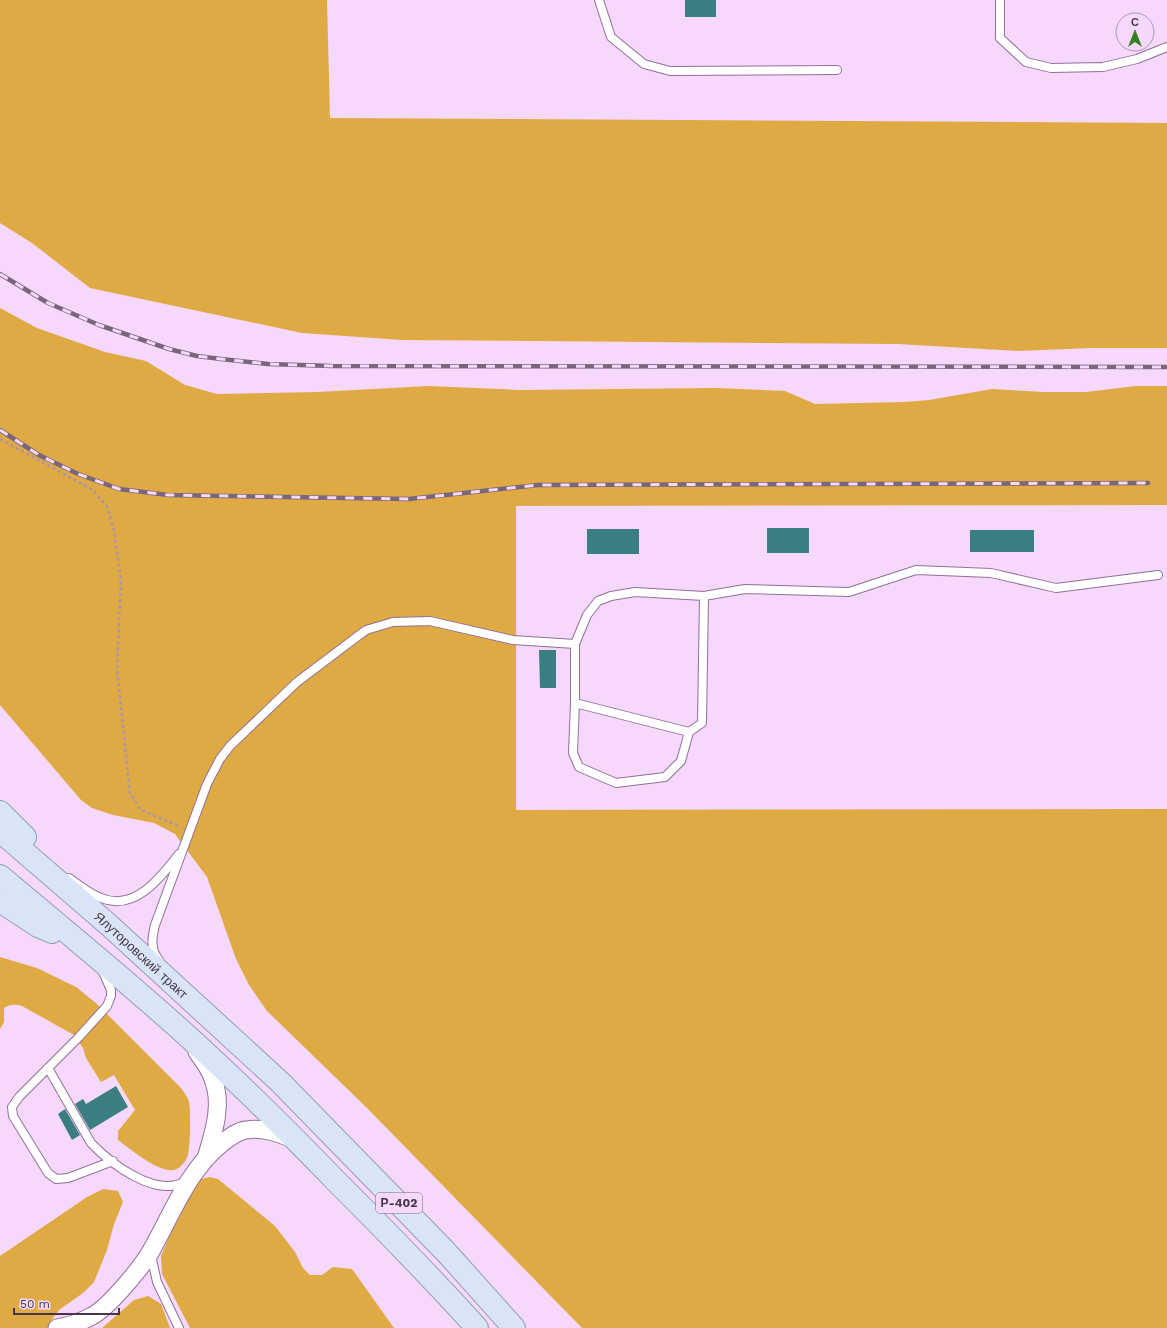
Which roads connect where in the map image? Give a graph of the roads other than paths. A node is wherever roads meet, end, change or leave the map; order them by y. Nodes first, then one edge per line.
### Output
1 (599, 0) edge
2 (1000, 0) edge
3 (1167, 47) edge
4 (837, 70) dead end
5 (1158, 575) dead end
6 (704, 596) junction
7 (575, 644) junction
8 (575, 703) junction
9 (689, 732) junction
10 (0, 812) edge
11 (0, 830) edge
12 (184, 848) junction
13 (55, 868) junction
14 (0, 876) edge
15 (0, 901) edge
16 (110, 926) junction
17 (91, 953) junction
18 (187, 1036) junction
19 (48, 1068) junction
20 (280, 1082) junction
21 (297, 1141) junction
22 (207, 1155) junction
23 (113, 1161) junction
24 (192, 1177) junction
25 (150, 1252) junction
26 (92, 1322) edge
27 (57, 1328) edge
28 (178, 1328) edge
29 (477, 1328) edge
30 (514, 1328) edge

1 - 4 lane
2 - 3 lane
5 - 6 lane
6 - 7 lane
6 - 9 lane
7 - 8 lane
7 - 12 lane
8 - 9 lane
8 - 9 lane
10 - 13 main road
11 - 13 main road
11 - 16 main road, Ялуторовский тракт
12 - 13 lane
12 - 20 lane
13 - 16 main road
14 - 17 main road
15 - 17 main road
16 - 20 main road, Ялуторовский тракт
17 - 18 main road
17 - 19 lane
18 - 21 main road, Р-402
18 - 22 street
19 - 23 lane
19 - 23 lane
20 - 30 main road, Р-402
21 - 22 street
21 - 29 main road, Р-402
22 - 24 street
23 - 24 lane
24 - 25 street
25 - 26 street
25 - 28 lane
26 - 27 street

